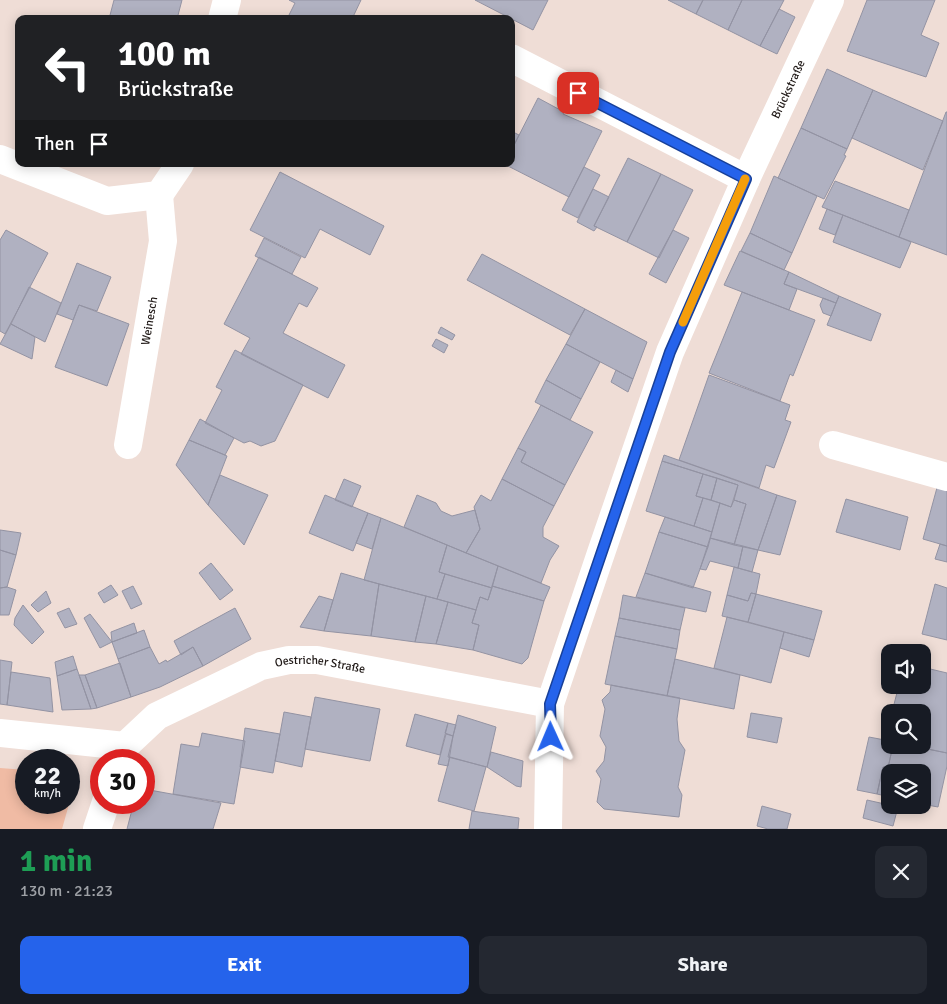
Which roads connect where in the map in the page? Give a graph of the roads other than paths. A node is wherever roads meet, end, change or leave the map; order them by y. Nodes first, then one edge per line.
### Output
1 (228, 0) edge
2 (830, 0) edge
3 (223, 15) edge
4 (515, 60) edge
5 (0, 159) edge
6 (15, 165) edge
7 (20, 167) edge
8 (178, 167) edge
9 (746, 179) junction
10 (159, 195) junction
11 (128, 445) dead end
12 (834, 445) dead end
13 (947, 477) edge
14 (550, 704) junction
15 (0, 733) edge
16 (98, 749) edge
17 (126, 749) edge
18 (102, 814) edge
19 (96, 829) edge
20 (548, 829) edge

1 - 3 street
2 - 9 street, Brückstraße
4 - 9 street
5 - 6 street
7 - 10 street
8 - 10 street
9 - 14 street, Brückstraße
10 - 11 street, Weinesch
12 - 13 street
14 - 17 street, Oestricher Straße
14 - 20 street, Brückstraße
15 - 16 street
18 - 19 street

